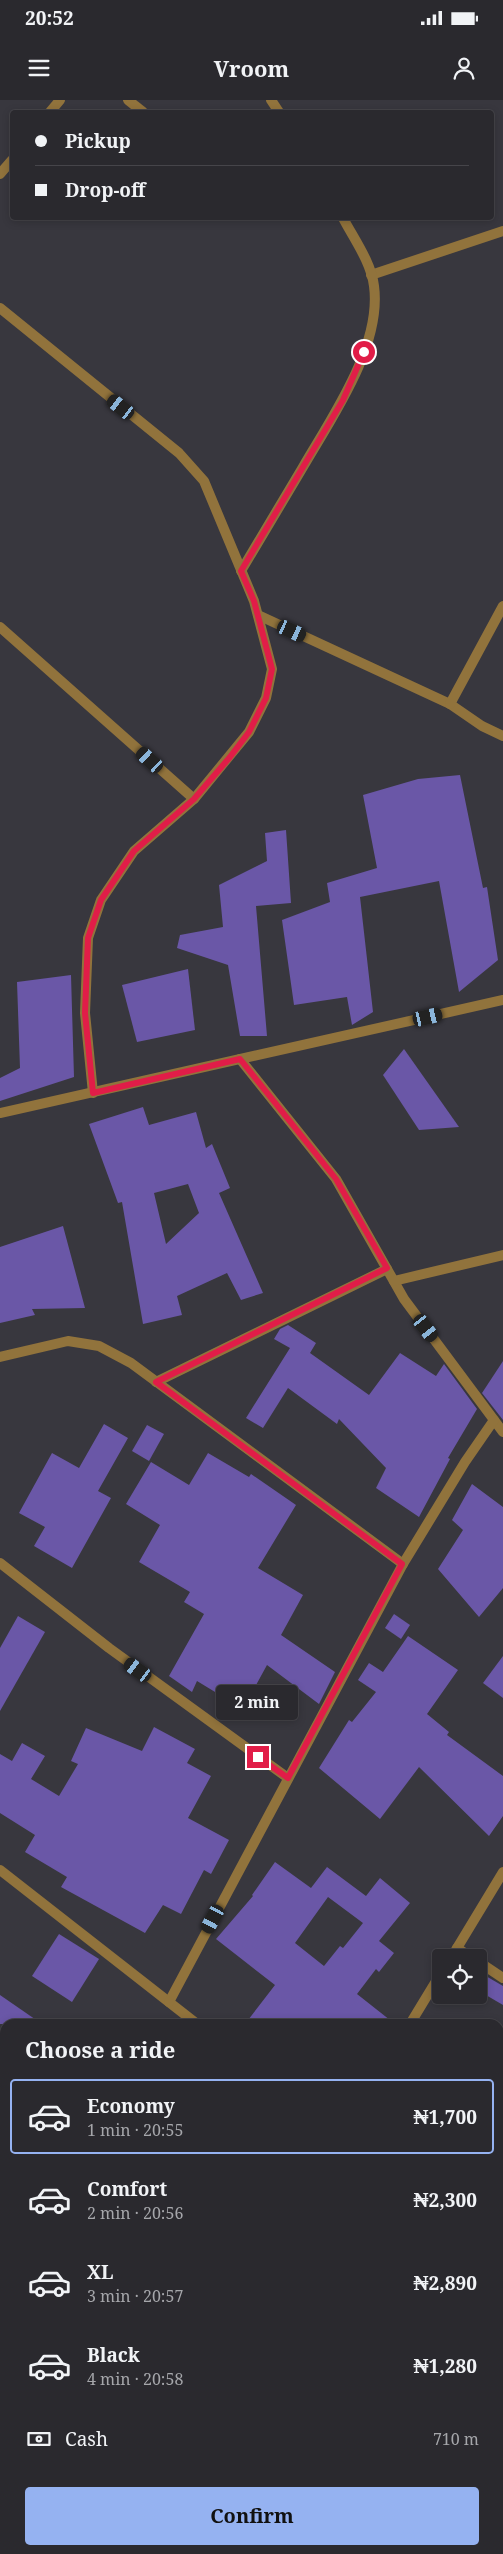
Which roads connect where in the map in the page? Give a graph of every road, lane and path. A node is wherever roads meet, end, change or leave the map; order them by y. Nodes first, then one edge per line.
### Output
1 (60, 100) edge
2 (128, 100) edge
3 (52, 110) edge
4 (140, 110) edge
5 (10, 162) edge
6 (0, 174) edge
7 (344, 220) edge
8 (503, 232) edge
9 (371, 275) junction
10 (0, 308) edge
11 (241, 571) junction
12 (503, 606) edge
13 (258, 615) junction
14 (1, 629) edge
15 (450, 704) junction
16 (503, 736) edge
17 (194, 799) junction
18 (503, 1000) edge
19 (240, 1059) junction
20 (93, 1093) junction
21 (0, 1113) edge
22 (503, 1255) edge
23 (387, 1268) junction
24 (394, 1281) junction
25 (0, 1358) edge
26 (156, 1382) junction
27 (494, 1420) junction
28 (503, 1432) edge
29 (0, 1563) edge
30 (402, 1564) junction
31 (288, 1778) junction
32 (0, 1870) edge
33 (503, 1872) edge
34 (457, 1948) edge
35 (487, 1967) edge
36 (503, 1978) edge
37 (432, 1987) edge
38 (170, 2002) junction
39 (191, 2019) edge
40 (413, 2019) edge

1 - 3 street
2 - 4 street
5 - 6 street
7 - 9 street
8 - 9 street
9 - 11 street
10 - 11 street
11 - 13 street
12 - 15 street
13 - 15 street
13 - 17 street
14 - 17 street
15 - 16 street
17 - 20 street
18 - 19 street
19 - 20 street
19 - 23 street
20 - 21 street
22 - 24 street
23 - 24 street
23 - 26 street
24 - 27 street
25 - 26 street
26 - 30 street
27 - 28 street
27 - 30 street
29 - 31 street
30 - 31 street
31 - 38 street
32 - 38 street
33 - 34 street
35 - 36 street
37 - 40 street
38 - 39 street

